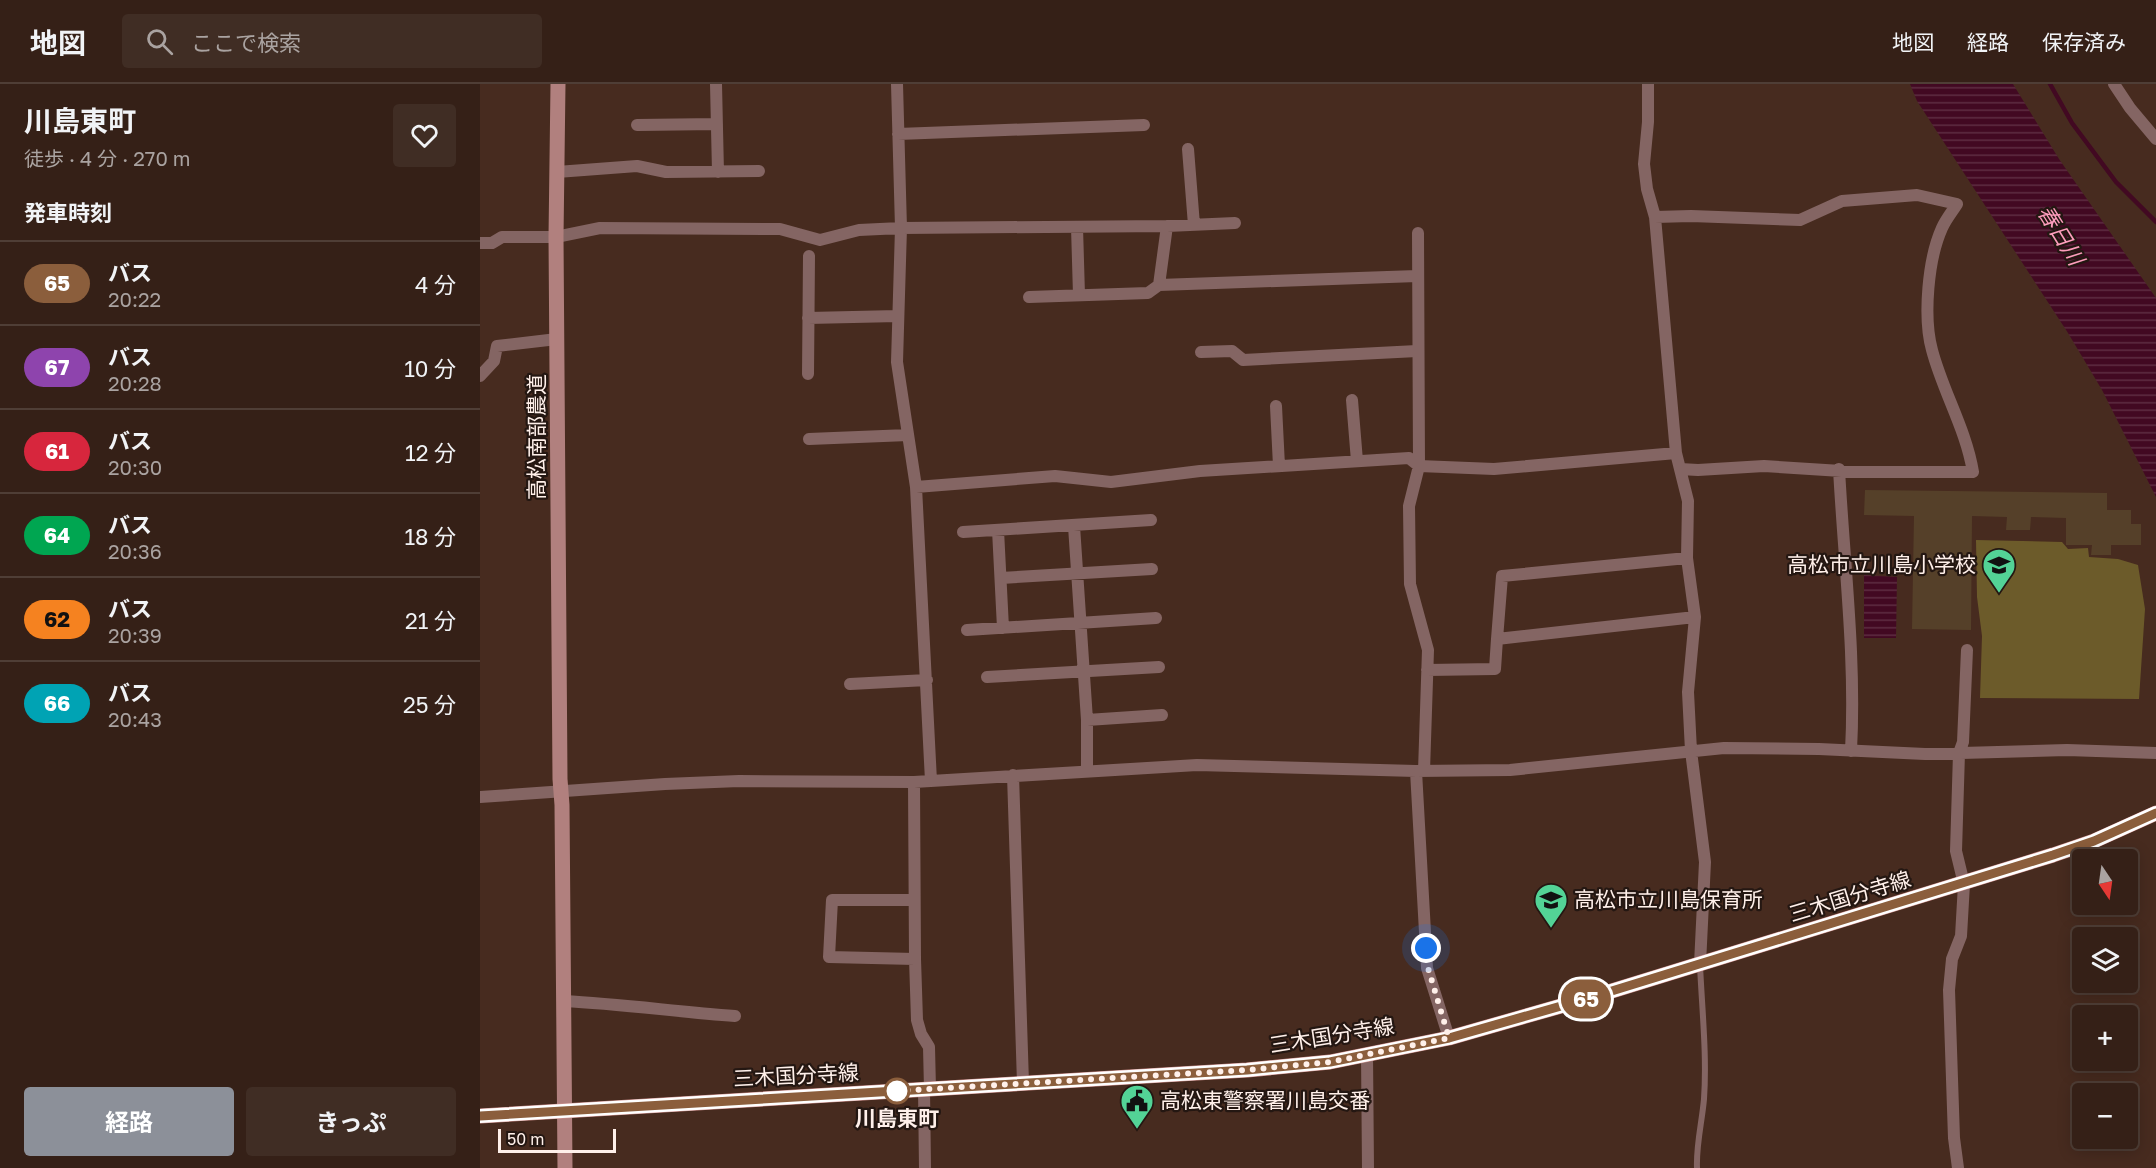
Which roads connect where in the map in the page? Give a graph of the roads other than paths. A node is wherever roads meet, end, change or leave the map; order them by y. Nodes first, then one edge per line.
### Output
1 (558, 84) edge
2 (716, 84) edge
3 (897, 84) edge
4 (1648, 84) edge
5 (2114, 84) edge
6 (717, 124) junction
7 (637, 125) dead end
8 (1144, 125) dead end
9 (898, 134) junction
10 (2156, 139) edge
11 (1188, 149) dead end
12 (759, 171) dead end
13 (557, 172) junction
14 (718, 172) junction
15 (1654, 217) junction
16 (1235, 223) dead end
17 (1194, 225) junction
18 (1167, 226) junction
19 (1077, 227) junction
20 (901, 228) junction
21 (1418, 233) dead end
22 (556, 237) junction
23 (480, 243) edge
24 (808, 256) dead end
25 (1417, 276) junction
26 (1159, 285) junction
27 (1079, 295) junction
28 (1029, 297) dead end
29 (898, 316) junction
30 (808, 318) junction
31 (557, 339) junction
32 (1417, 351) junction
33 (1201, 352) dead end
34 (808, 374) dead end
35 (480, 376) edge
36 (1352, 400) dead end
37 (1276, 406) dead end
38 (908, 435) junction
39 (808, 439) dead end
40 (1676, 453) junction
41 (1357, 461) junction
42 (1279, 466) junction
43 (1419, 466) junction
44 (1680, 469) junction
45 (1839, 469) junction
46 (916, 488) junction
47 (1151, 520) dead end
48 (1074, 526) junction
49 (998, 530) junction
50 (963, 532) dead end
51 (1687, 558) junction
52 (1152, 569) dead end
53 (1077, 573) junction
54 (1001, 578) junction
55 (1695, 617) junction
56 (1156, 618) dead end
57 (1080, 622) junction
58 (1003, 628) junction
59 (967, 630) dead end
60 (1497, 639) junction
61 (1966, 650) dead end
62 (1159, 667) dead end
63 (1427, 670) junction
64 (1083, 671) junction
65 (987, 677) dead end
66 (927, 680) junction
67 (850, 684) dead end
68 (1162, 715) dead end
69 (1087, 720) junction
70 (1851, 750) junction
71 (1691, 752) junction
72 (1959, 753) junction
73 (2156, 753) edge
74 (1087, 771) junction
75 (1420, 771) junction
76 (1014, 775) junction
77 (931, 781) junction
78 (914, 782) junction
79 (561, 791) junction
80 (480, 797) edge
81 (2156, 813) edge
82 (1964, 884) junction
83 (914, 900) junction
84 (915, 959) junction
85 (1700, 964) junction
86 (564, 1001) junction
87 (735, 1016) dead end
88 (1449, 1038) junction
89 (1367, 1054) junction
90 (1023, 1083) junction
91 (927, 1089) junction
92 (566, 1111) junction
93 (480, 1116) edge
94 (565, 1168) edge
95 (926, 1168) edge
96 (1368, 1168) edge
97 (1697, 1168) edge
98 (1958, 1168) edge

1 - 13 street, 高松南部農道
2 - 6 street
3 - 9 street
4 - 15 street
5 - 10 street
6 - 7 street
6 - 14 street
8 - 9 street
9 - 20 street
11 - 17 street
12 - 14 street
13 - 14 street
13 - 22 street, 高松南部農道
15 - 40 street
15 - 45 street
16 - 17 street
17 - 18 street
18 - 19 street
18 - 26 street
19 - 20 street
19 - 27 street
20 - 22 street
20 - 29 street
21 - 25 street
22 - 23 street
22 - 31 street, 高松南部農道
24 - 30 street
25 - 26 street
25 - 32 street
26 - 27 street
27 - 28 street
29 - 30 street
29 - 38 street
30 - 34 street
31 - 35 street
31 - 79 street, 高松南部農道
32 - 33 street
32 - 43 street
36 - 41 street
37 - 42 street
38 - 39 street
38 - 46 street
40 - 43 street
40 - 44 street
41 - 42 street
41 - 43 street
42 - 46 street
43 - 63 street
44 - 45 street
44 - 51 street
45 - 70 street
46 - 66 street
47 - 48 street
48 - 49 street
48 - 53 street
49 - 50 street
49 - 54 street
51 - 55 street
51 - 60 street
52 - 53 street
53 - 54 street
53 - 57 street
54 - 58 street
55 - 60 street
55 - 71 street
56 - 57 street
57 - 58 street
57 - 64 street
58 - 59 street
60 - 63 street
61 - 72 street
62 - 64 street
63 - 75 street
64 - 65 street
64 - 69 street
66 - 67 street
66 - 77 street
68 - 69 street
69 - 74 street
70 - 71 street
70 - 72 street
71 - 75 street
71 - 85 street
72 - 73 street
72 - 82 street
74 - 75 street
74 - 76 street
75 - 88 street
76 - 77 street
76 - 90 street
77 - 78 street
78 - 79 street
78 - 83 street
79 - 80 street
79 - 86 street, 高松南部農道
81 - 82 main road, 三木国分寺線
82 - 85 main road, 三木国分寺線
82 - 98 street
83 - 84 street
83 - 84 street
84 - 91 street
85 - 88 main road, 三木国分寺線
85 - 97 lane
86 - 87 street
86 - 92 street, 高松南部農道
88 - 89 main road, 三木国分寺線
89 - 90 main road, 三木国分寺線
89 - 96 street
90 - 91 main road, 三木国分寺線
91 - 92 main road, 三木国分寺線
91 - 95 street
92 - 93 main road, 三木国分寺線
92 - 94 street, 高松南部農道

